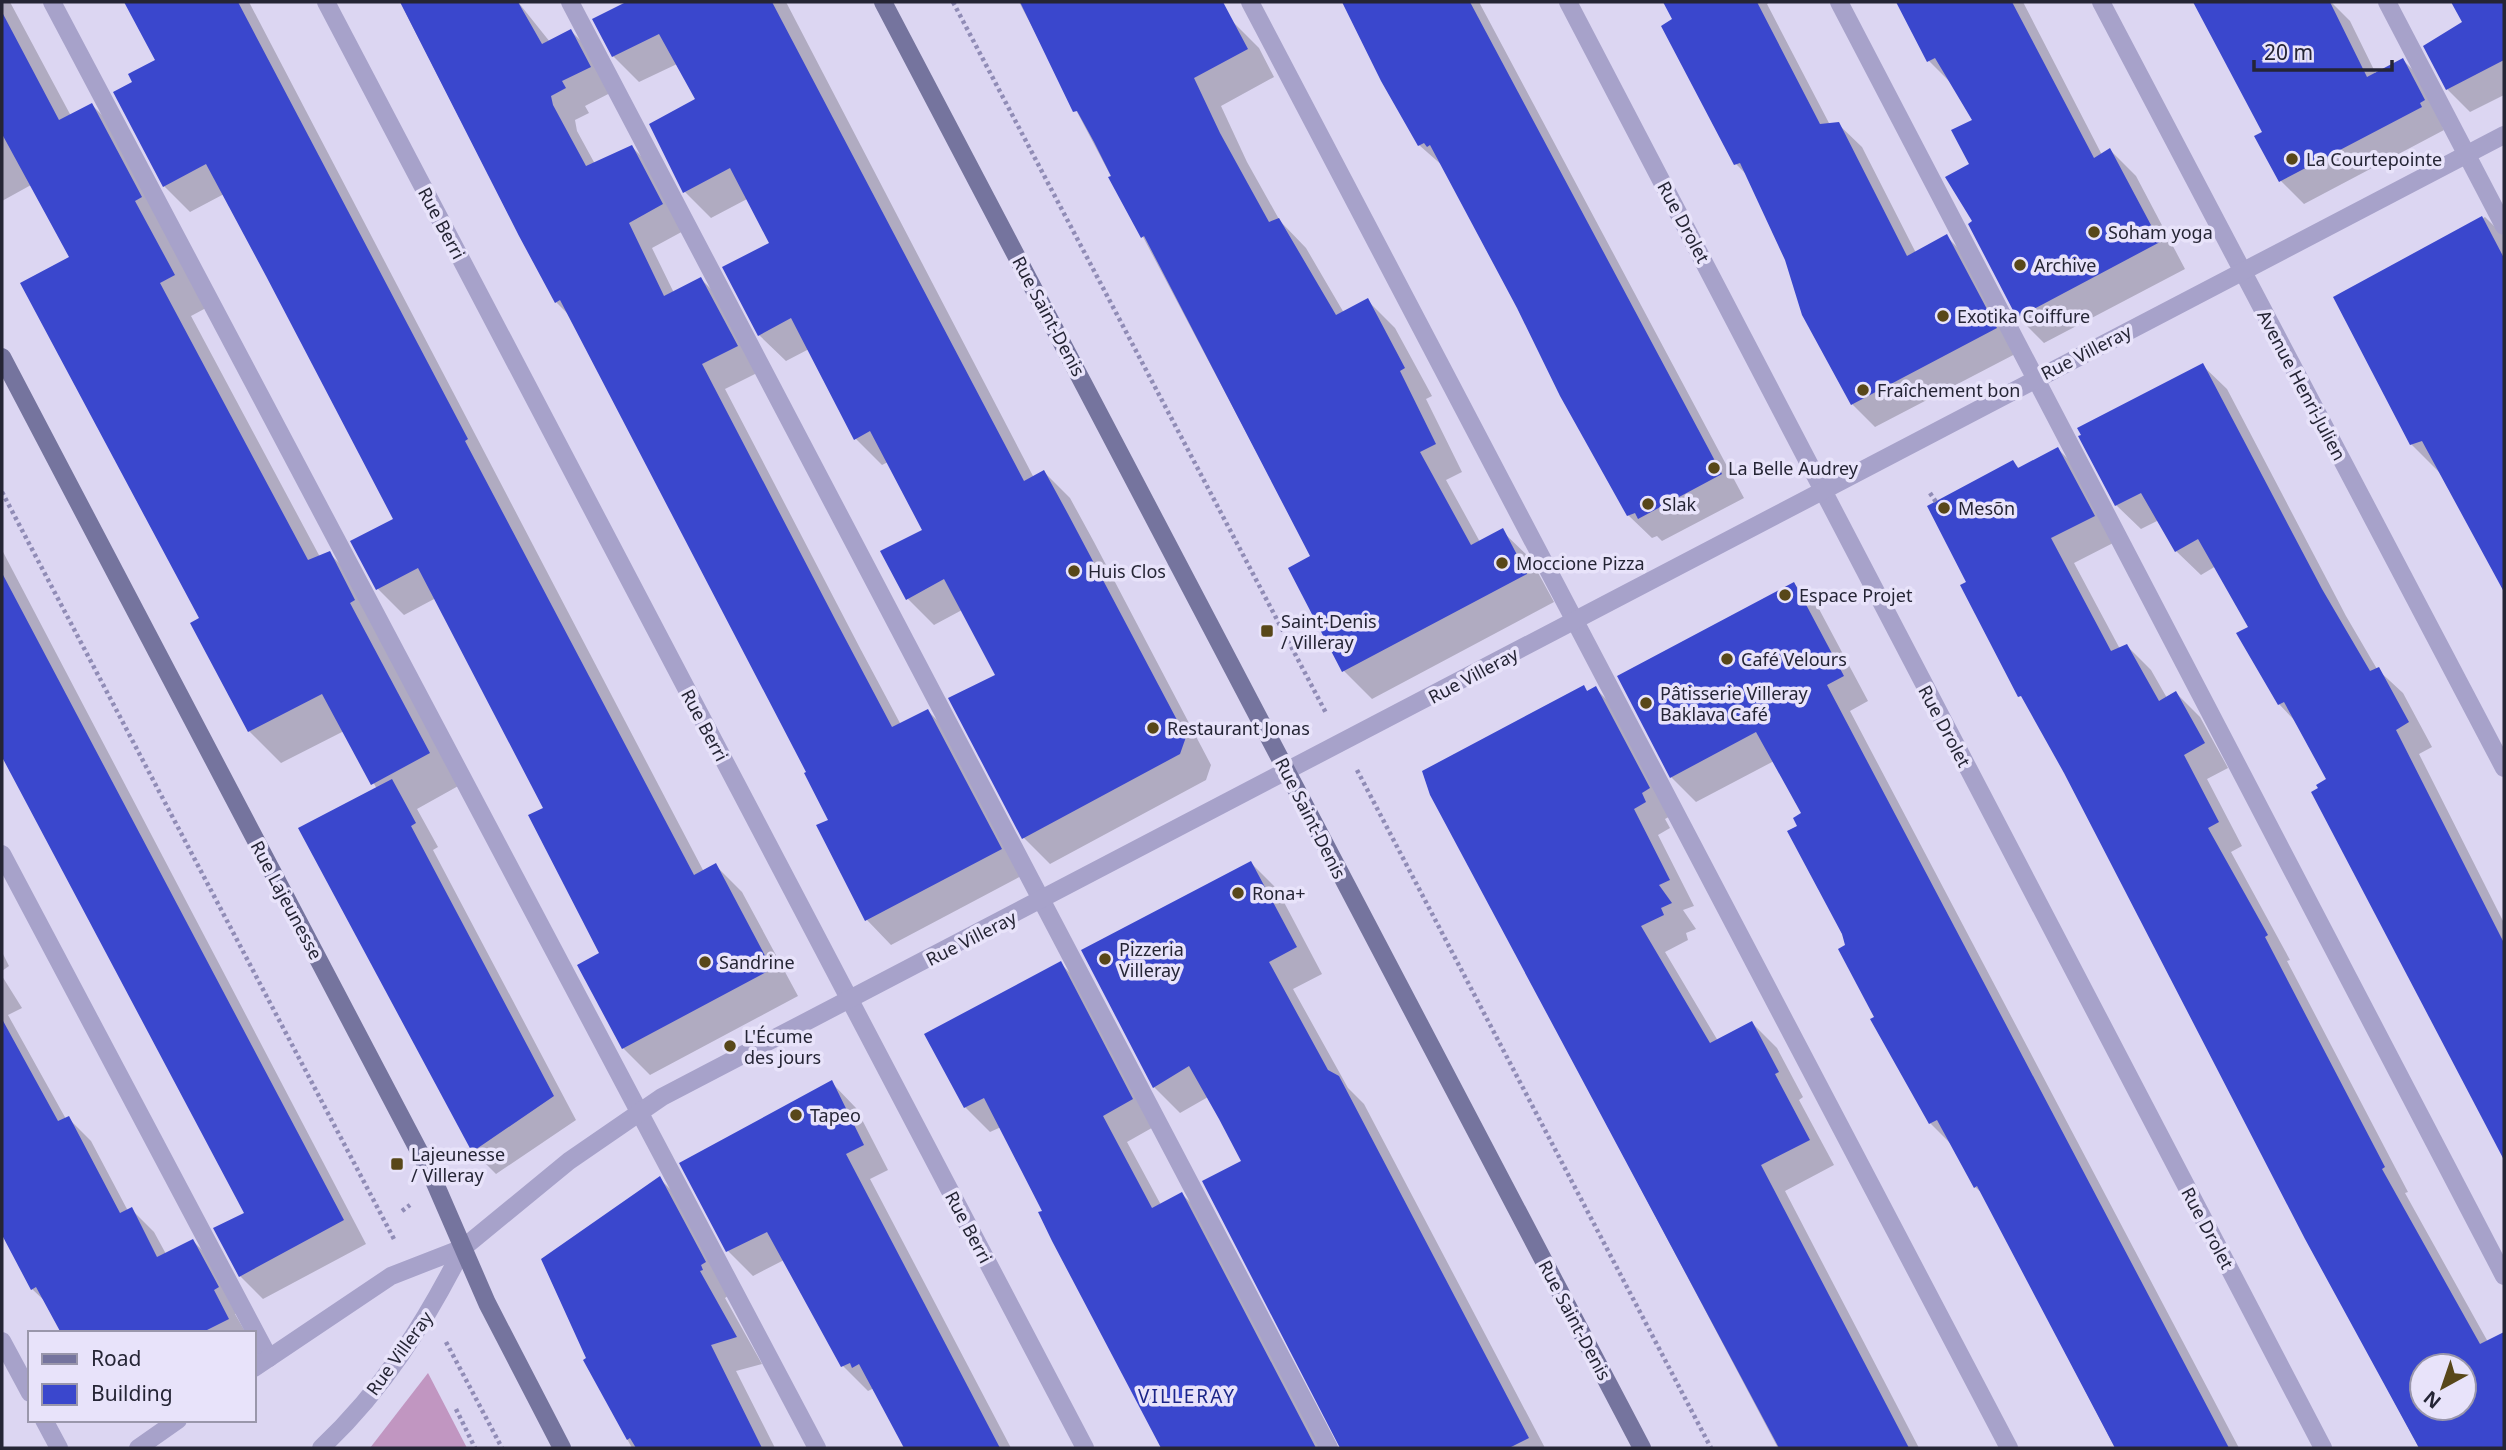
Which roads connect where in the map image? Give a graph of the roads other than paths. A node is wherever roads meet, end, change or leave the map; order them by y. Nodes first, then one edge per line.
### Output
1 (52, 2) edge
2 (326, 2) edge
3 (570, 2) edge
4 (883, 2) edge
5 (1250, 2) edge
6 (1568, 2) edge
7 (1839, 2) edge
8 (2101, 2) edge
9 (2388, 2) edge
10 (2504, 135) edge
11 (2468, 154) junction
12 (2504, 226) edge
13 (2241, 271) junction
14 (2, 357) edge
15 (2036, 378) junction
16 (1822, 491) junction
17 (1574, 621) junction
18 (2504, 768) edge
19 (1287, 773) junction
20 (2, 854) edge
21 (1041, 901) junction
22 (849, 999) junction
23 (638, 1111) junction
24 (463, 1248) junction
25 (2504, 1276) edge
26 (256, 1331) edge
27 (256, 1332) edge
28 (2, 1341) edge
29 (270, 1358) junction
30 (256, 1367) edge
31 (28, 1389) edge
32 (45, 1422) edge
33 (175, 1422) edge
34 (59, 1448) edge
35 (138, 1448) edge
36 (320, 1448) edge
37 (562, 1448) edge
38 (817, 1448) edge
39 (1085, 1448) edge
40 (1329, 1448) edge
41 (1642, 1448) edge
42 (2009, 1448) edge
43 (2323, 1448) edge

1 - 23 street
2 - 22 street, Rue Berri
3 - 21 street
4 - 19 main road, Rue Saint-Denis
5 - 17 street
6 - 16 street, Rue Drolet
7 - 15 street
8 - 13 street, Avenue Henri-Julien
9 - 11 street
10 - 11 street, Rue Villeray
11 - 12 street
11 - 13 street, Rue Villeray
13 - 15 street, Rue Villeray
13 - 18 street, Avenue Henri-Julien
14 - 24 main road, Rue Lajeunesse
15 - 16 street, Rue Villeray
15 - 25 street
16 - 17 street, Rue Villeray
16 - 43 street, Rue Drolet
17 - 19 street, Rue Villeray
17 - 42 street
19 - 21 street, Rue Villeray
19 - 41 main road, Rue Saint-Denis
20 - 26 street
21 - 22 street, Rue Villeray
21 - 40 street
22 - 23 street, Rue Villeray
22 - 39 street, Rue Berri
23 - 24 street, Rue Villeray
23 - 38 street
24 - 29 street, Rue Villeray
24 - 36 street, Rue Villeray
24 - 37 main road, Rue Lajeunesse
27 - 29 street
28 - 31 street
29 - 30 street, Rue Villeray
32 - 34 street
33 - 35 street

